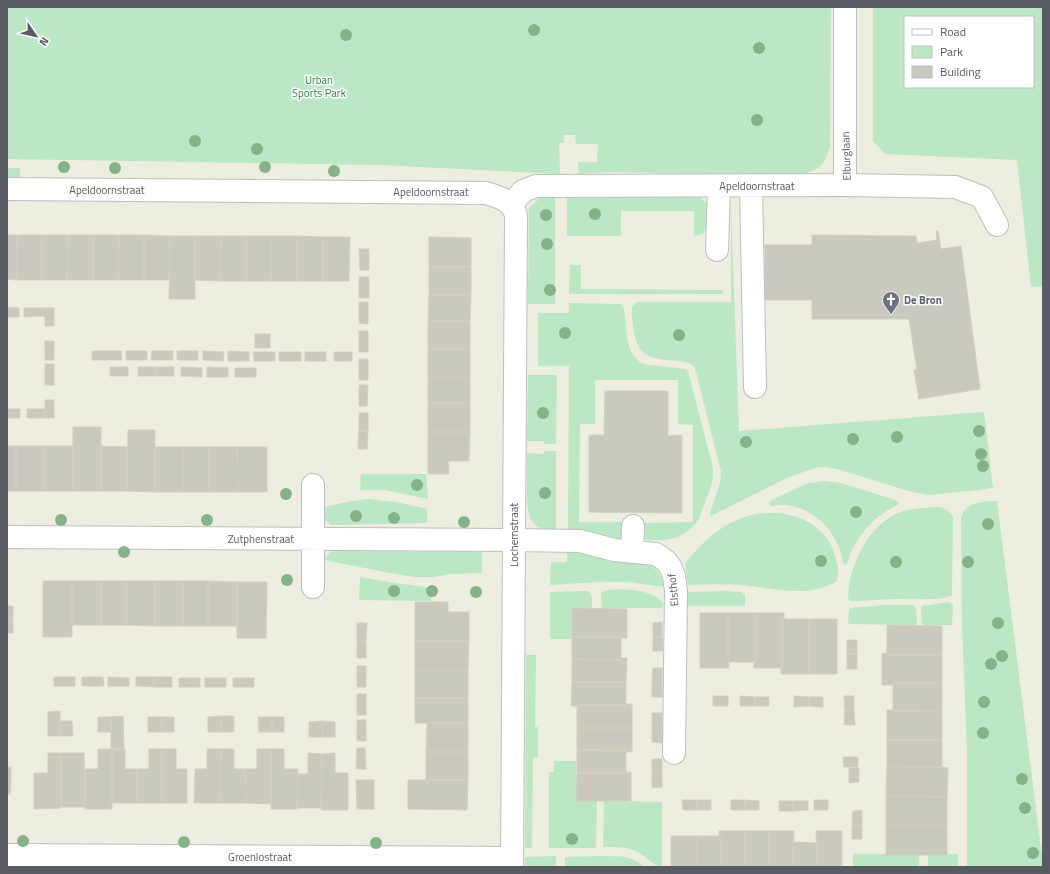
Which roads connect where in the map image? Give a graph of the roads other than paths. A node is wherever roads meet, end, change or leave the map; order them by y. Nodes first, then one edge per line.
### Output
1 (845, 7) edge
2 (845, 185) junction
3 (719, 186) junction
4 (751, 186) junction
5 (7, 189) edge
6 (511, 205) junction
7 (997, 225) dead end
8 (717, 250) dead end
9 (756, 388) dead end
10 (313, 485) dead end
11 (633, 526) dead end
12 (7, 537) edge
13 (313, 539) junction
14 (514, 540) junction
15 (632, 552) junction
16 (312, 587) dead end
17 (674, 753) dead end
18 (7, 855) edge
19 (512, 863) edge

1 - 2 street, Elburglaan
2 - 4 street, Apeldoornstraat
2 - 7 street, Elburglaan
3 - 4 street, Apeldoornstraat
3 - 6 street, Apeldoornstraat
3 - 8 street
4 - 9 street
5 - 6 street, Apeldoornstraat
6 - 14 street, Lochemstraat
10 - 13 street
11 - 15 street
12 - 13 street, Zutphenstraat
13 - 14 street, Zutphenstraat
13 - 16 street
14 - 15 street, Elsthof
14 - 19 street, Lochemstraat
15 - 17 street, Elsthof
18 - 19 street, Groenlostraat

